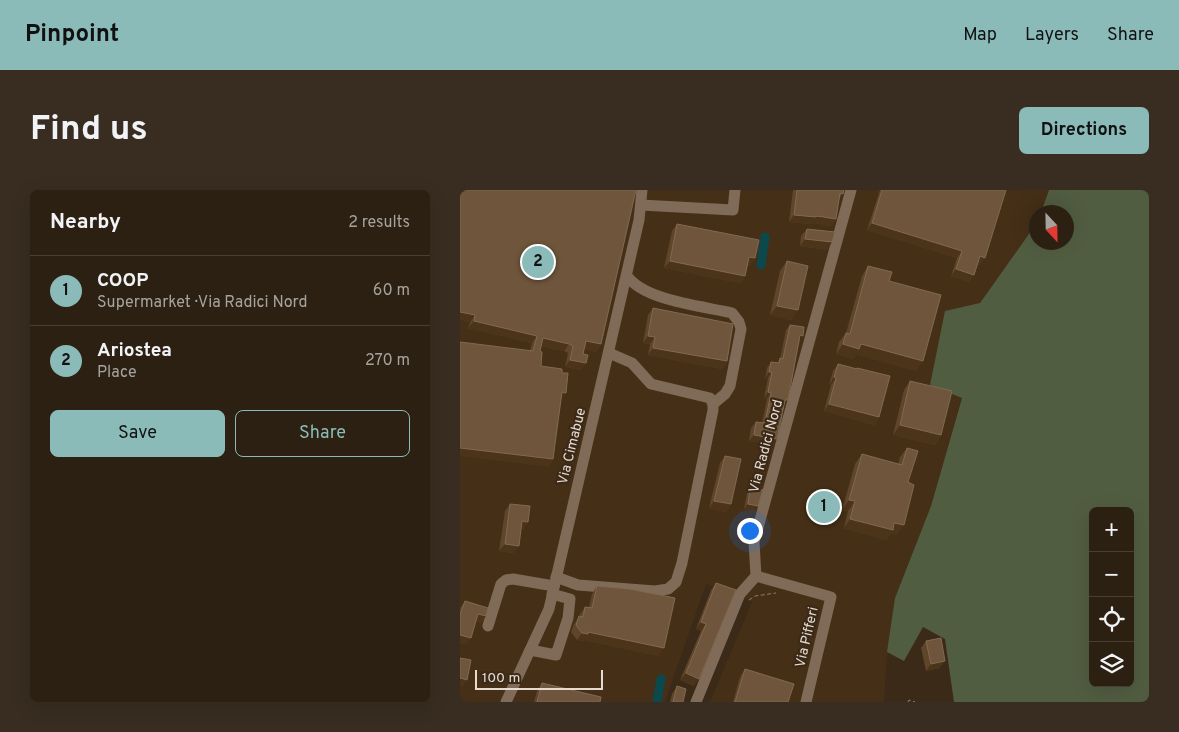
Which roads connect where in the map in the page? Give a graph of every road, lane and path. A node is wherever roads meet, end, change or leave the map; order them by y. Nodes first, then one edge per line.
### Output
1 (642, 190) edge
2 (735, 190) edge
3 (851, 190) edge
4 (641, 205) junction
5 (627, 276) junction
6 (609, 354) junction
7 (712, 404) junction
8 (756, 576) junction
9 (784, 584) junction
10 (554, 586) junction
11 (744, 602) dead end
12 (488, 626) dead end
13 (530, 650) junction
14 (506, 702) edge
15 (696, 702) edge
16 (806, 702) edge
17 (908, 702) edge
18 (915, 702) edge

1 - 4 street, Via Cimabue
2 - 4 street
3 - 8 street, Via Radici Nord
4 - 5 street, Via Cimabue
5 - 6 street, Via Cimabue
5 - 7 street
6 - 7 street
6 - 10 street, Via Cimabue
7 - 10 street
8 - 9 street, Via Pifferi
8 - 15 street
9 - 11 path
9 - 16 street, Via Pifferi
10 - 12 street
10 - 13 street, Via Cimabue
10 - 13 street
13 - 14 street, Via Cimabue
17 - 18 path

